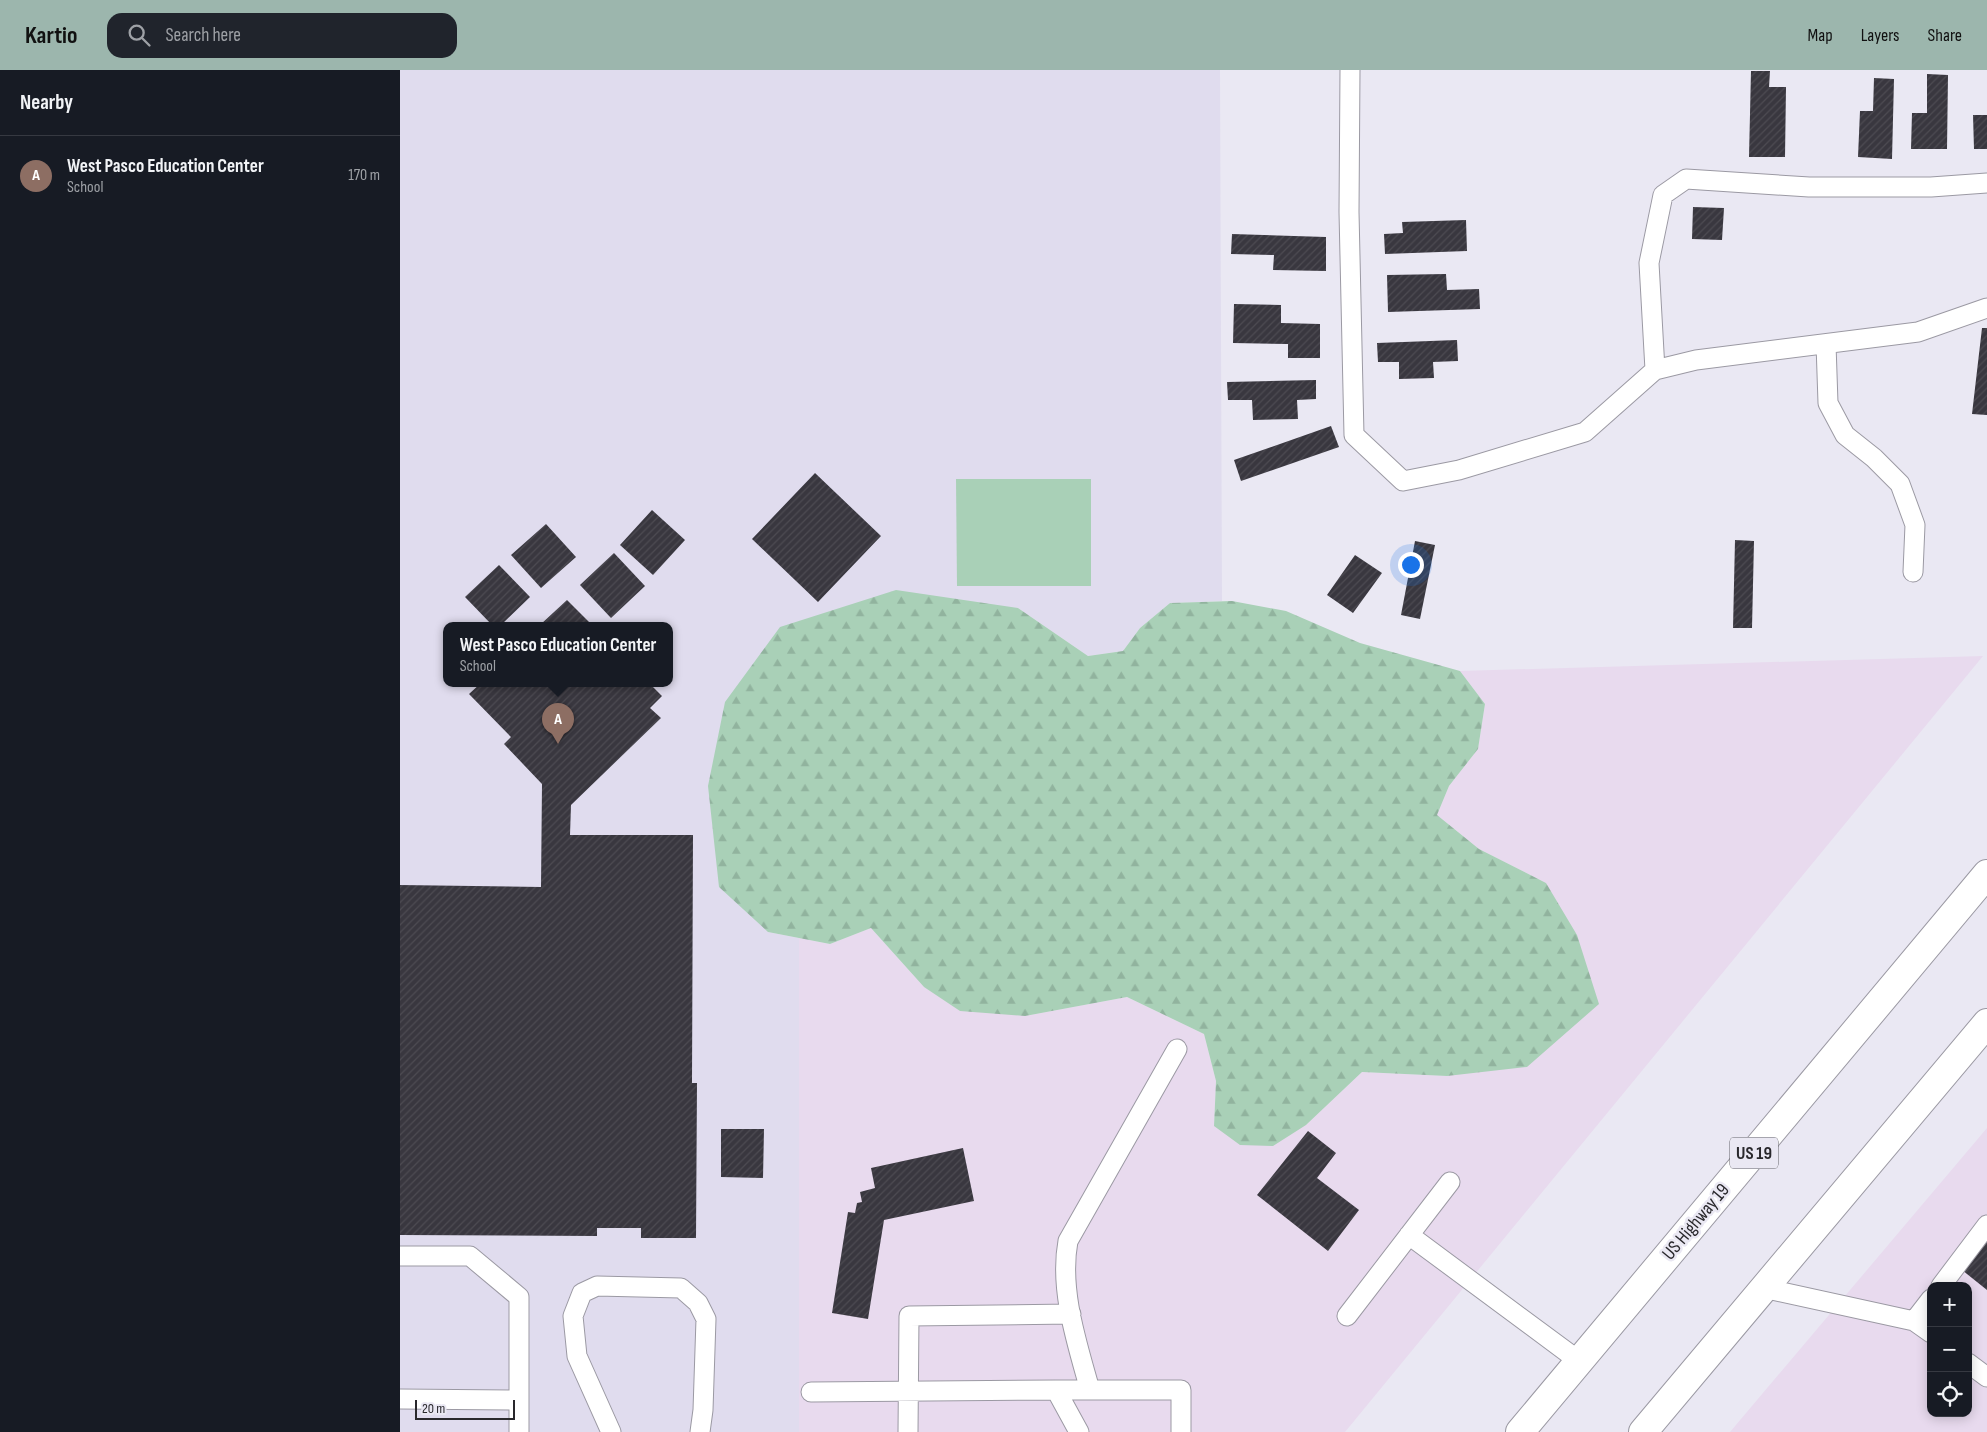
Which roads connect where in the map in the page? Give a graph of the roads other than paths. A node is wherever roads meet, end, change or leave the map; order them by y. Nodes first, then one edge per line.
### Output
1 (1350, 70) edge
2 (1987, 183) edge
3 (1987, 308) edge
4 (1826, 344) junction
5 (1655, 370) junction
6 (1913, 572) dead end
7 (1987, 874) edge
8 (1987, 1023) edge
9 (1177, 1049) dead end
10 (1450, 1182) dead end
11 (1987, 1225) edge
12 (1409, 1235) junction
13 (400, 1256) edge
14 (1944, 1282) edge
15 (1763, 1288) junction
16 (1927, 1304) edge
17 (1071, 1314) junction
18 (1347, 1316) dead end
19 (1914, 1320) junction
20 (1927, 1330) edge
21 (1579, 1362) junction
22 (1972, 1366) edge
23 (1987, 1377) edge
24 (1056, 1390) junction
25 (1090, 1390) junction
26 (910, 1391) junction
27 (810, 1392) dead end
28 (400, 1399) edge
29 (519, 1400) junction
30 (519, 1432) edge
31 (610, 1432) edge
32 (700, 1432) edge
33 (908, 1432) edge
34 (1079, 1432) edge
35 (1180, 1432) edge
36 (1520, 1432) edge
37 (1643, 1432) edge

1 - 5 lane
2 - 5 lane
3 - 4 lane
4 - 5 lane
4 - 6 lane
7 - 21 highway, US Highway 19 / US 19
8 - 15 highway
9 - 17 lane
10 - 12 lane
11 - 14 lane
12 - 18 lane
12 - 21 lane
13 - 29 lane
15 - 19 lane
15 - 37 highway
16 - 19 lane
17 - 25 lane
17 - 26 lane
19 - 20 lane
21 - 36 highway, US Highway 19 / US 19
22 - 23 lane
24 - 25 lane
24 - 26 lane
24 - 34 lane
25 - 35 lane
26 - 27 lane
26 - 33 lane
28 - 29 lane
29 - 30 lane
31 - 32 lane

